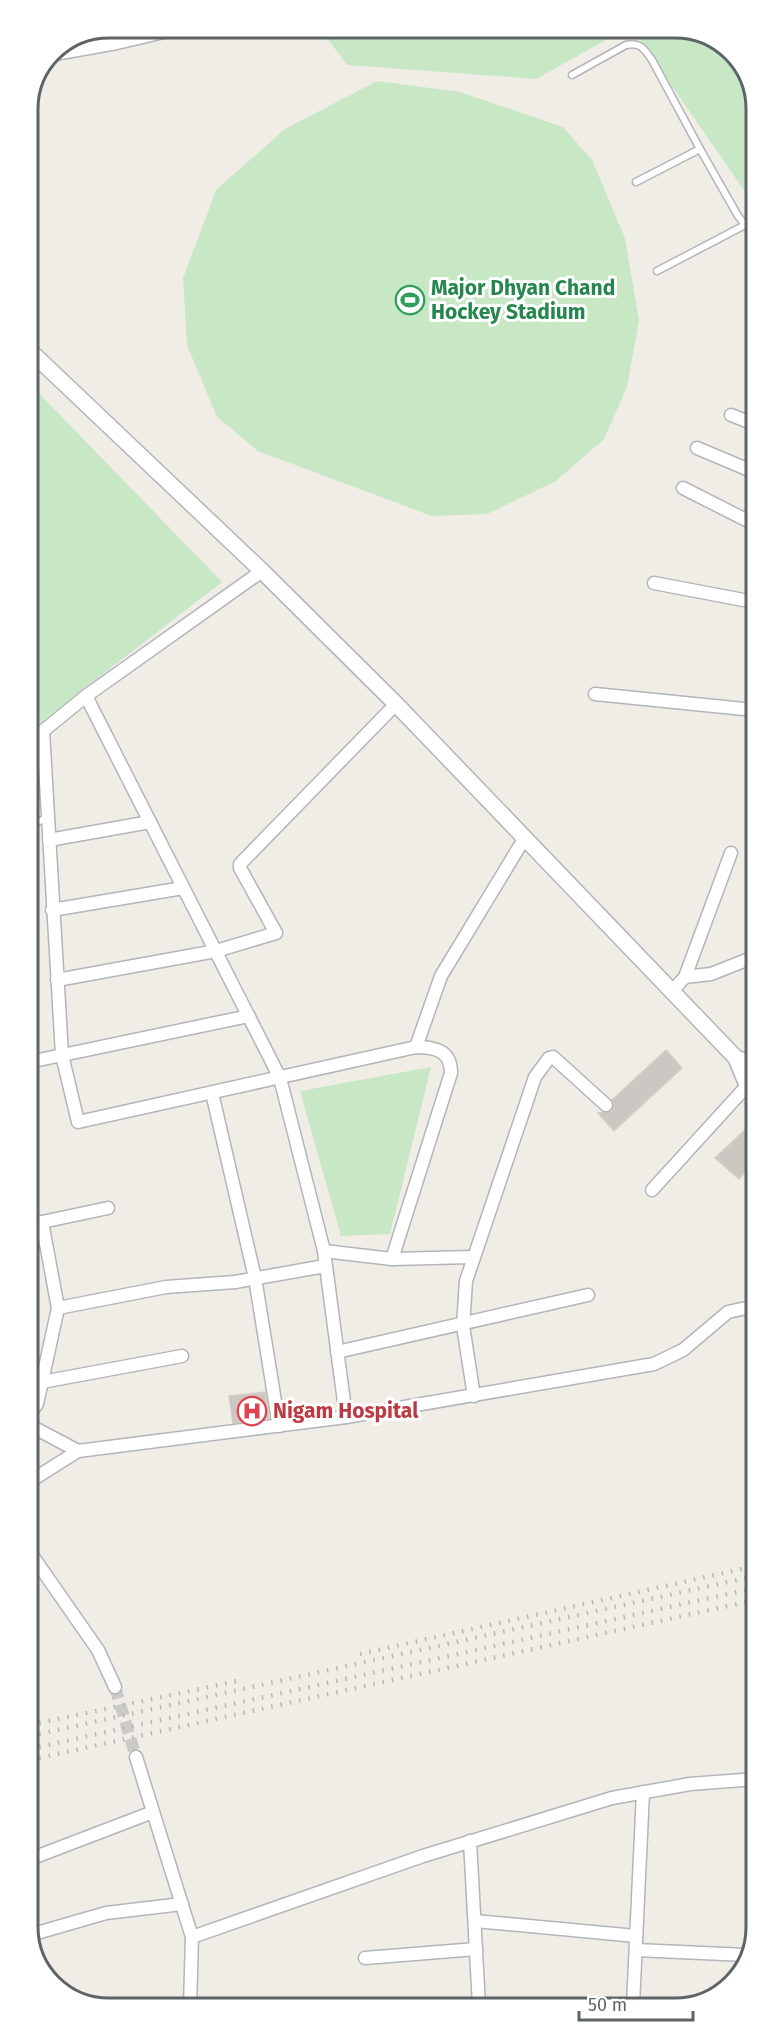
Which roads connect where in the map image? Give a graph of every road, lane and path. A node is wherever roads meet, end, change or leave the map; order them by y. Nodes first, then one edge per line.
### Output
1 (138, 38) edge
2 (65, 52) edge
3 (572, 75) dead end
4 (700, 149) junction
5 (636, 182) dead end
6 (745, 225) joint
7 (657, 271) dead end
8 (38, 359) edge
9 (730, 415) dead end
10 (746, 421) edge
11 (697, 448) dead end
12 (746, 468) edge
13 (682, 488) dead end
14 (746, 520) edge
15 (262, 571) junction
16 (654, 583) dead end
17 (746, 600) edge
18 (595, 694) dead end
19 (86, 696) junction
20 (396, 704) junction
21 (746, 709) edge
22 (48, 818) junction
23 (38, 822) edge
24 (150, 822) junction
25 (524, 839) junction
26 (49, 840) junction
27 (731, 853) dead end
28 (183, 888) junction
29 (52, 910) junction
30 (216, 951) junction
31 (746, 960) edge
32 (685, 977) junction
33 (57, 980) junction
34 (671, 992) junction
35 (249, 1016) junction
36 (416, 1047) junction
37 (62, 1055) junction
38 (736, 1058) junction
39 (38, 1060) edge
40 (746, 1062) edge
41 (746, 1075) edge
42 (280, 1078) junction
43 (746, 1091) edge
44 (212, 1093) junction
45 (606, 1105) dead end
46 (652, 1190) dead end
47 (108, 1208) dead end
48 (42, 1222) junction
49 (38, 1223) edge
50 (324, 1251) junction
51 (472, 1257) junction
52 (392, 1259) junction
53 (325, 1266) junction
54 (255, 1278) junction
55 (588, 1295) dead end
56 (58, 1308) junction
57 (746, 1308) edge
58 (463, 1326) junction
59 (337, 1352) junction
60 (182, 1356) dead end
61 (42, 1382) junction
62 (474, 1396) junction
63 (38, 1404) edge
64 (346, 1417) junction
65 (279, 1426) junction
66 (38, 1430) edge
67 (78, 1451) junction
68 (38, 1476) edge
69 (38, 1564) edge
70 (115, 1687) tunnel mouth
71 (135, 1757) tunnel mouth
72 (746, 1780) edge
73 (644, 1792) junction
74 (153, 1812) junction
75 (470, 1841) junction
76 (38, 1856) edge
77 (182, 1904) junction
78 (475, 1921) junction
79 (38, 1933) edge
80 (636, 1936) junction
81 (192, 1937) junction
82 (476, 1949) junction
83 (636, 1950) junction
84 (739, 1955) edge
85 (365, 1958) dead end
86 (190, 1997) edge
87 (479, 1998) edge
88 (633, 1998) edge

1 - 2 street
3 - 4 lane
4 - 5 lane
4 - 6 lane
6 - 7 lane
8 - 15 street
9 - 10 street
11 - 12 street
13 - 14 street
15 - 19 street
15 - 20 street
16 - 17 street
18 - 21 street
19 - 22 street
19 - 24 street
20 - 25 street
20 - 30 street
22 - 23 lane
22 - 26 street
24 - 26 street
24 - 28 street
25 - 34 street
25 - 36 street
26 - 29 street
27 - 32 street
28 - 29 street
28 - 30 street
29 - 33 street
30 - 33 street
30 - 35 street
31 - 32 street
32 - 34 street
33 - 37 street
34 - 38 street
35 - 37 street
35 - 42 street
36 - 42 street
36 - 52 street
37 - 39 street
37 - 44 street
38 - 40 street
38 - 41 street
42 - 44 street
42 - 50 street
43 - 46 street
44 - 54 street
45 - 51 street
47 - 48 street
48 - 49 street
48 - 56 street
50 - 52 street
50 - 53 street
51 - 52 street
51 - 58 street
53 - 54 street
53 - 59 street
54 - 56 street
54 - 65 street
55 - 58 street
56 - 61 street
57 - 62 street
58 - 59 street
58 - 62 street
59 - 64 street
60 - 61 street
61 - 63 street
62 - 64 street
64 - 65 street
65 - 67 street
66 - 67 street
67 - 68 street
69 - 70 street
71 - 74 street
72 - 73 street
73 - 75 street
73 - 80 street
74 - 76 street
74 - 77 street
75 - 78 street
75 - 81 street
77 - 79 street
77 - 81 street
78 - 80 street
78 - 82 street
80 - 83 street
81 - 86 street
82 - 85 street
82 - 87 street
83 - 84 street
83 - 88 street

